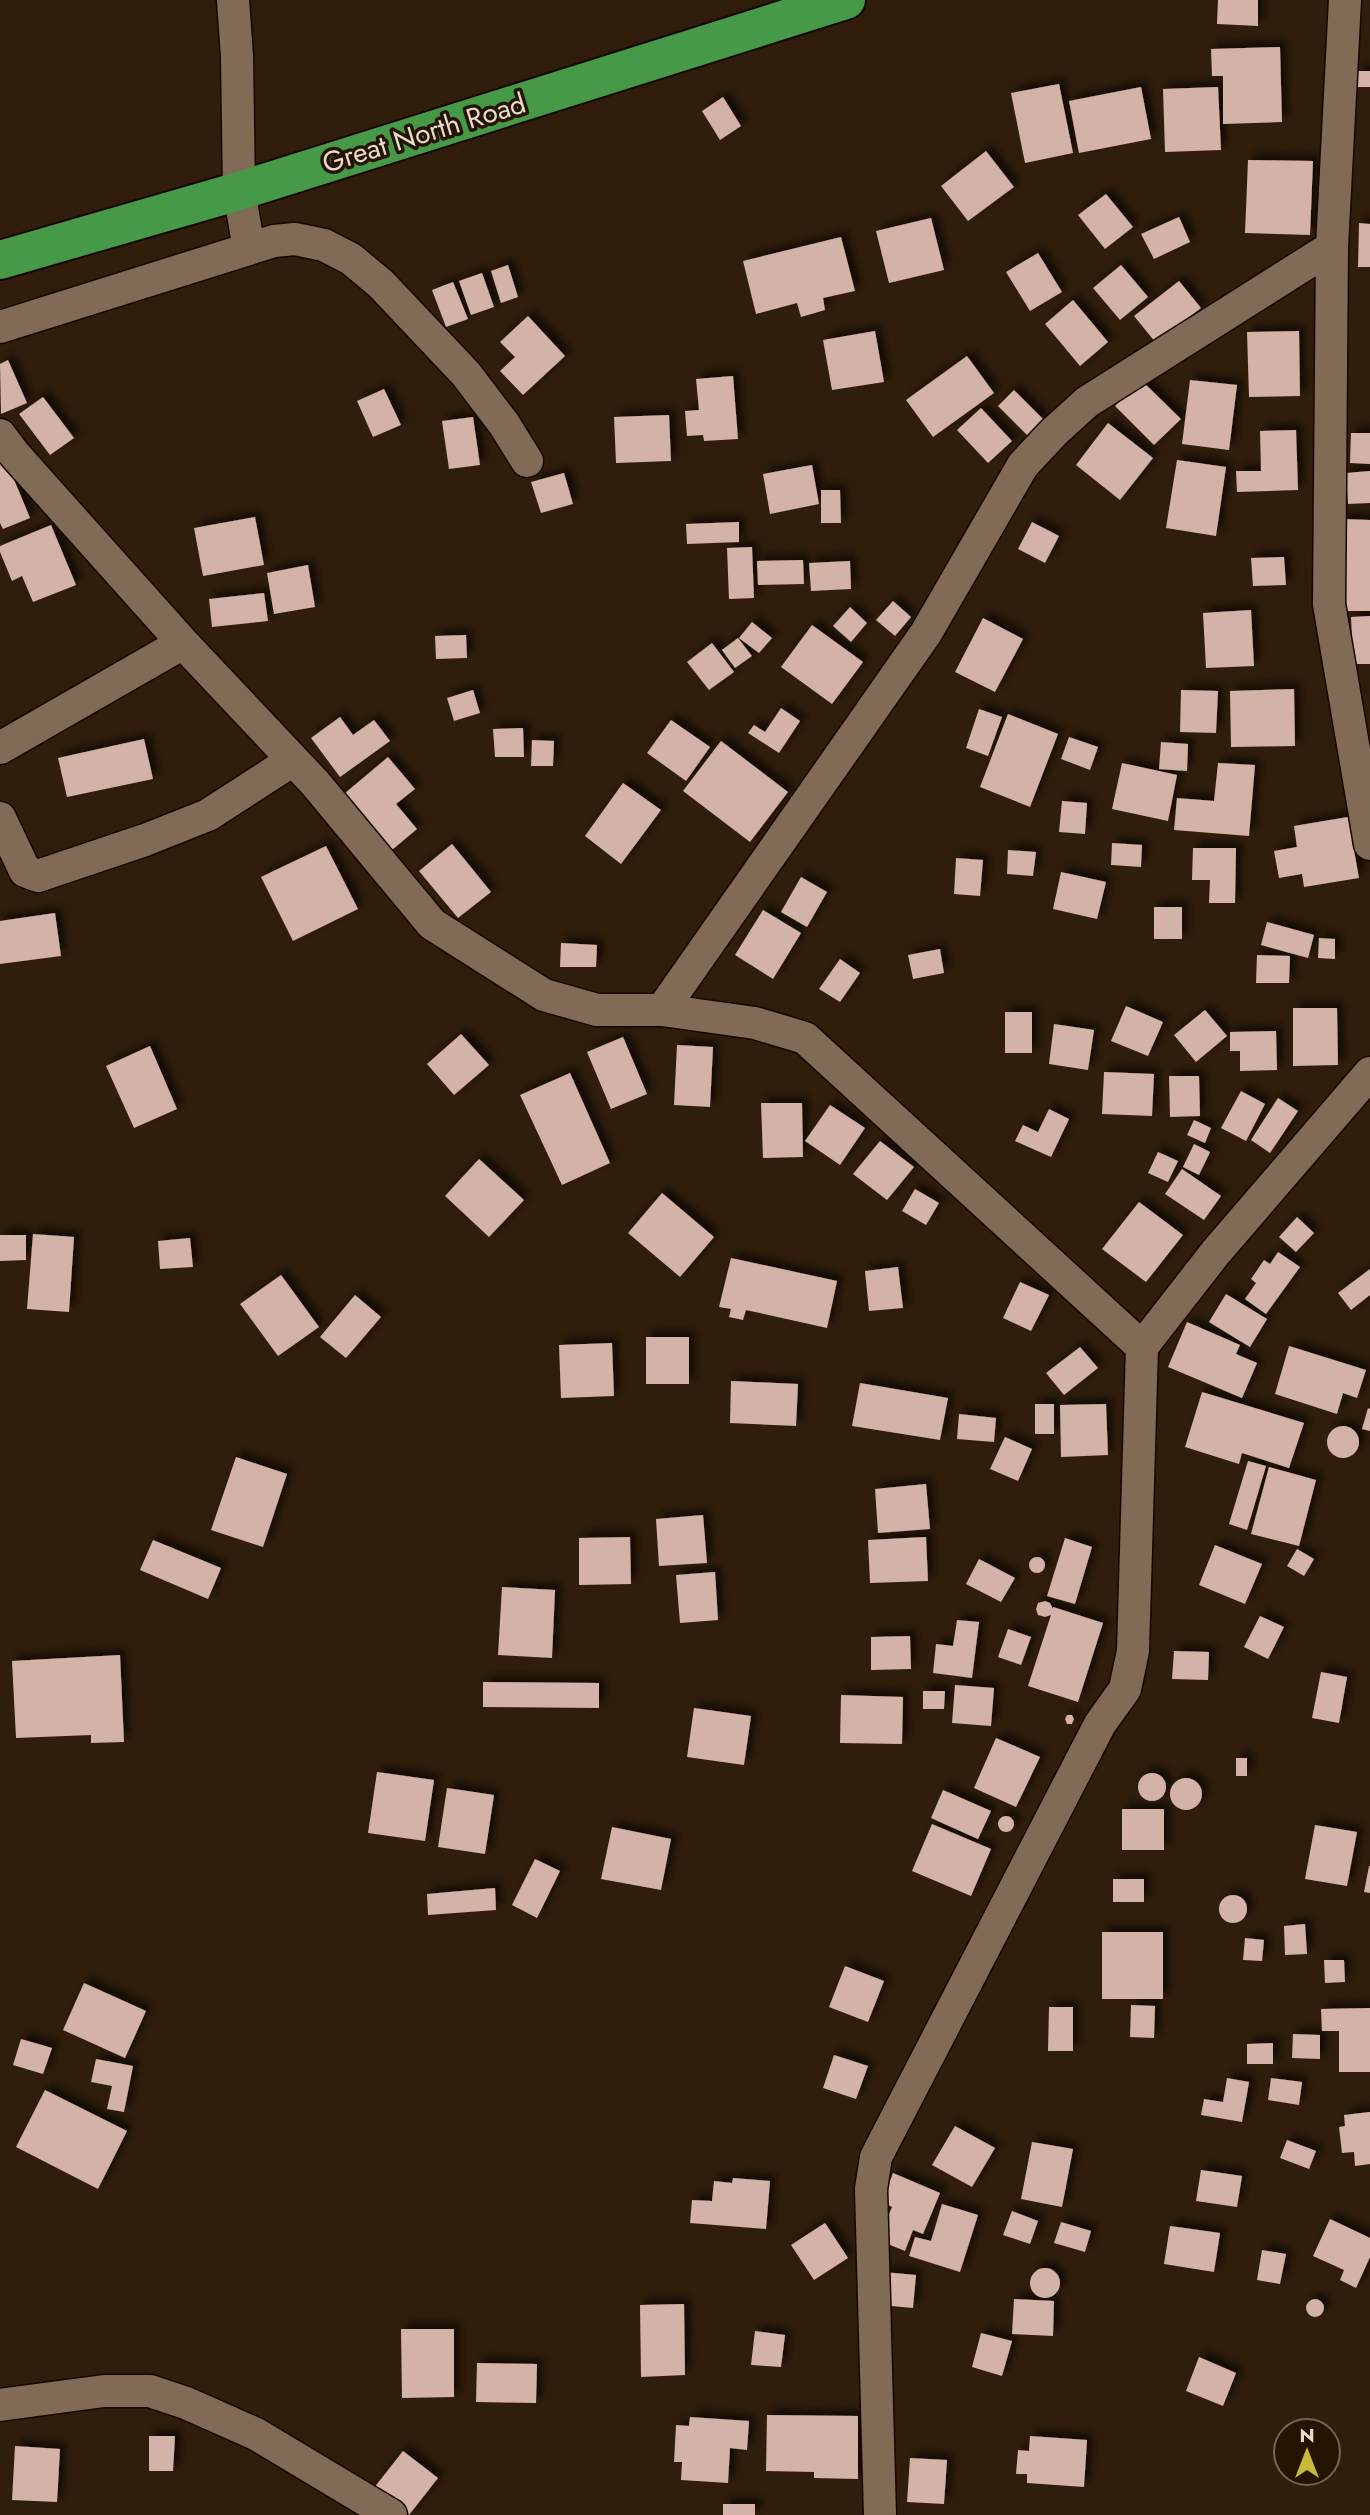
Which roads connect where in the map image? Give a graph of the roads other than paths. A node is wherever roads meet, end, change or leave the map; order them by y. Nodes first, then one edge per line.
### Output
1 (233, 0) edge
2 (846, 0) edge
3 (1345, 0) edge
4 (239, 191) junction
5 (1332, 247) junction
6 (248, 249) junction
7 (0, 260) edge
8 (0, 327) edge
9 (0, 435) edge
10 (527, 461) dead end
11 (183, 643) junction
12 (0, 748) edge
13 (293, 760) junction
14 (0, 818) edge
15 (1370, 844) edge
16 (662, 1010) junction
17 (1370, 1073) edge
18 (1143, 1347) junction
19 (0, 2405) edge
20 (884, 2512) edge
21 (391, 2515) edge

1 - 4 street
2 - 4 highway, Great North Road
3 - 5 street
4 - 6 street
4 - 7 highway, Great North Road
5 - 15 street
5 - 16 street
6 - 8 street
6 - 10 street
9 - 11 street
11 - 12 street
11 - 13 street
13 - 14 street
13 - 16 street
16 - 18 street
17 - 18 street
18 - 20 street
19 - 21 street

